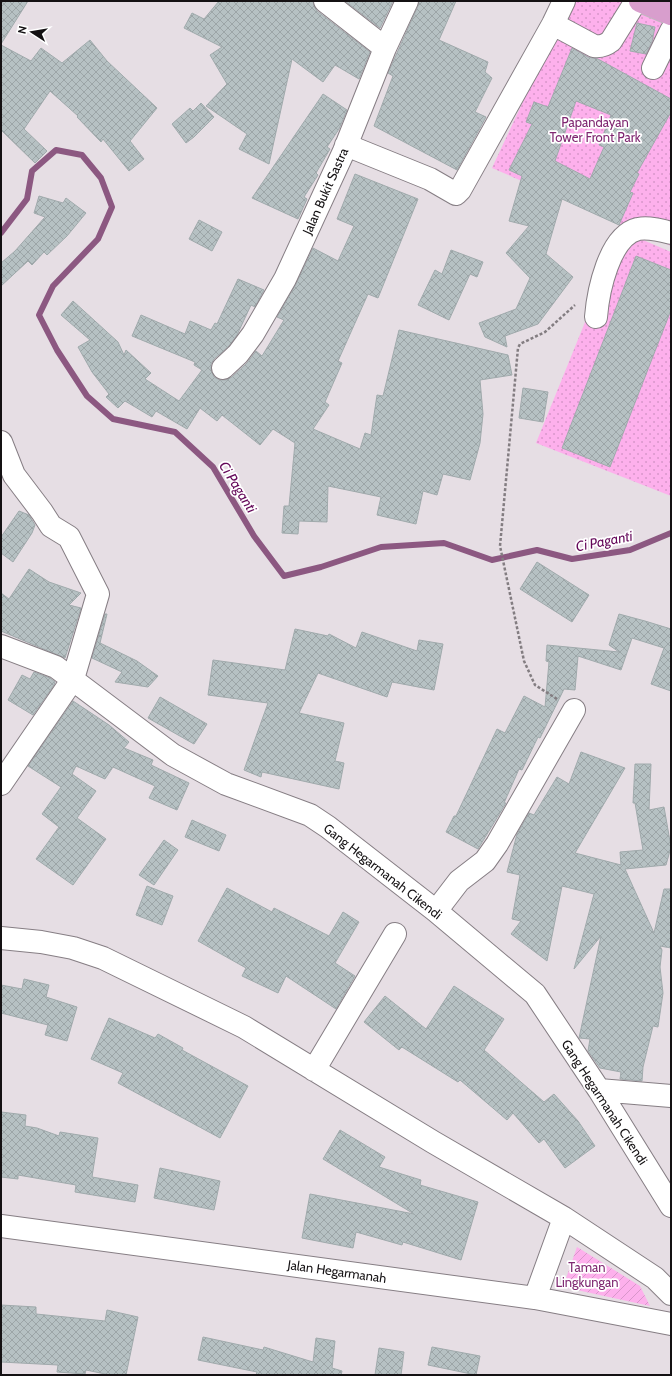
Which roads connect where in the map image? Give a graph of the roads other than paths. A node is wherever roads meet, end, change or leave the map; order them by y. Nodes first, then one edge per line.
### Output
1 (325, 1) edge
2 (407, 1) edge
3 (564, 1) edge
4 (636, 1) edge
5 (640, 1) edge
6 (671, 14) edge
7 (553, 24) junction
8 (671, 31) edge
9 (385, 48) junction
10 (653, 68) dead end
11 (346, 145) junction
12 (671, 233) edge
13 (596, 317) dead end
14 (223, 368) dead end
15 (1, 442) edge
16 (1, 646) edge
17 (73, 679) junction
18 (574, 710) road end
19 (1, 784) edge
20 (436, 911) junction
21 (395, 934) dead end
22 (1, 938) edge
23 (314, 1070) junction
24 (599, 1090) junction
25 (671, 1096) edge
26 (671, 1206) edge
27 (564, 1218) junction
28 (1, 1226) edge
29 (671, 1294) edge
30 (535, 1298) junction
31 (671, 1324) edge

1 - 9 street
2 - 9 street, Jalan Bukit Sastra
3 - 7 street
4 - 7 street
5 - 6 main road
7 - 11 street
8 - 10 street
9 - 11 street, Jalan Bukit Sastra
11 - 14 street, Jalan Bukit Sastra
12 - 13 street
15 - 17 street
16 - 17 street, Gang Hegarmanah Cikendi
17 - 19 street
17 - 20 street, Gang Hegarmanah Cikendi
18 - 20 street
20 - 24 street, Gang Hegarmanah Cikendi
21 - 23 street
22 - 23 street
23 - 27 street
24 - 25 street
24 - 26 street, Gang Hegarmanah Cikendi
27 - 29 street
27 - 30 street
28 - 30 street, Jalan Hegarmanah
30 - 31 street, Jalan Hegarmanah

